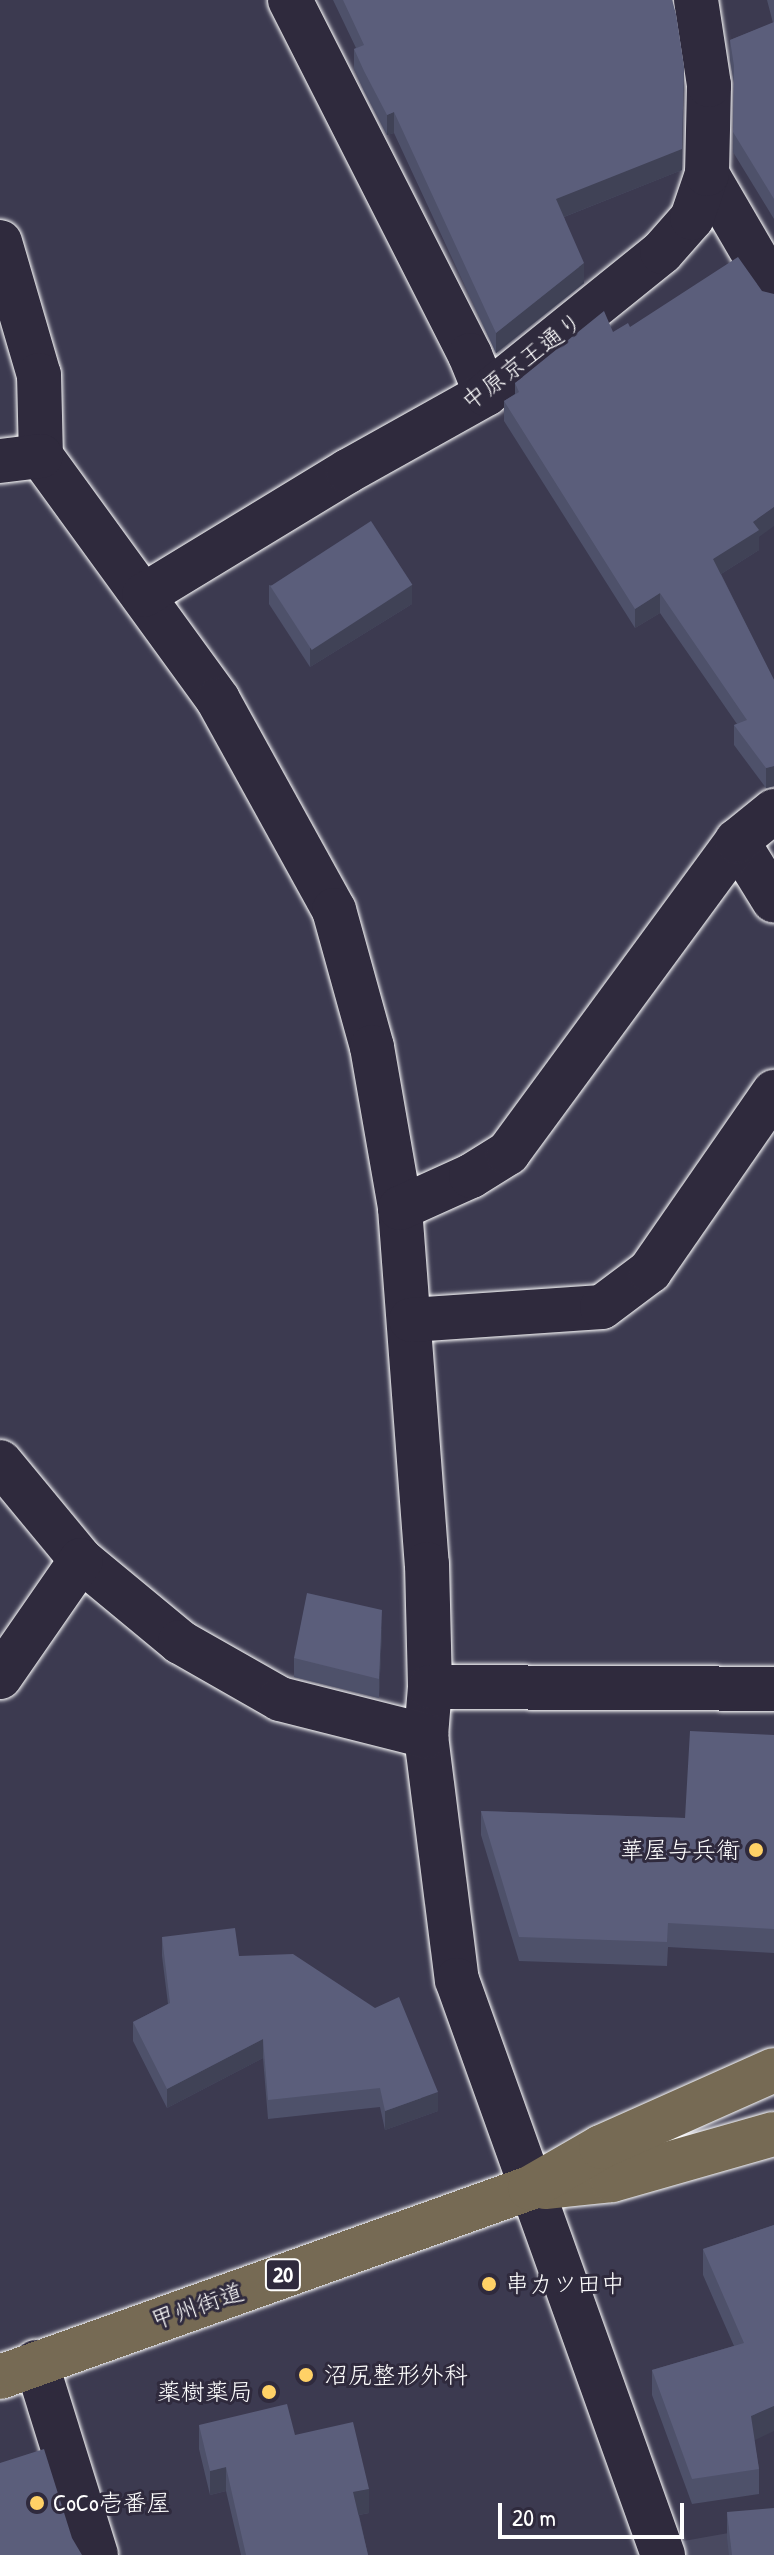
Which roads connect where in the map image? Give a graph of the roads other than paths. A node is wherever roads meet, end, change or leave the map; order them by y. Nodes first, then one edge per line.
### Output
1 (290, 0) edge
2 (696, 0) edge
3 (707, 174) junction
4 (0, 242) edge
5 (774, 289) edge
6 (486, 394) junction
7 (21, 459) edge
8 (144, 595) junction
9 (774, 811) edge
10 (737, 841) junction
11 (774, 901) edge
12 (774, 1092) edge
13 (400, 1208) junction
14 (411, 1320) junction
15 (0, 1462) edge
16 (81, 1560) junction
17 (0, 1677) edge
18 (430, 1687) junction
19 (774, 1689) edge
20 (426, 1736) junction
21 (774, 2070) edge
22 (774, 2134) edge
23 (530, 2188) junction
24 (18, 2369) edge
25 (96, 2555) edge
26 (663, 2555) edge

1 - 6 street
2 - 3 street, 中原京王通り
3 - 5 street
3 - 6 street, 中原京王通り
4 - 7 street
6 - 8 street, 中原京王通り
7 - 8 street
8 - 13 street
9 - 10 street
10 - 11 street
10 - 13 street
12 - 14 street
13 - 14 street
14 - 18 street
15 - 16 street
16 - 17 street
16 - 20 street
18 - 19 street
18 - 20 street
20 - 23 street
21 - 23 highway, 甲州街道 / 20
22 - 23 highway, 甲州街道 / 20
23 - 24 highway, 甲州街道 / 20
23 - 26 street
24 - 25 street

